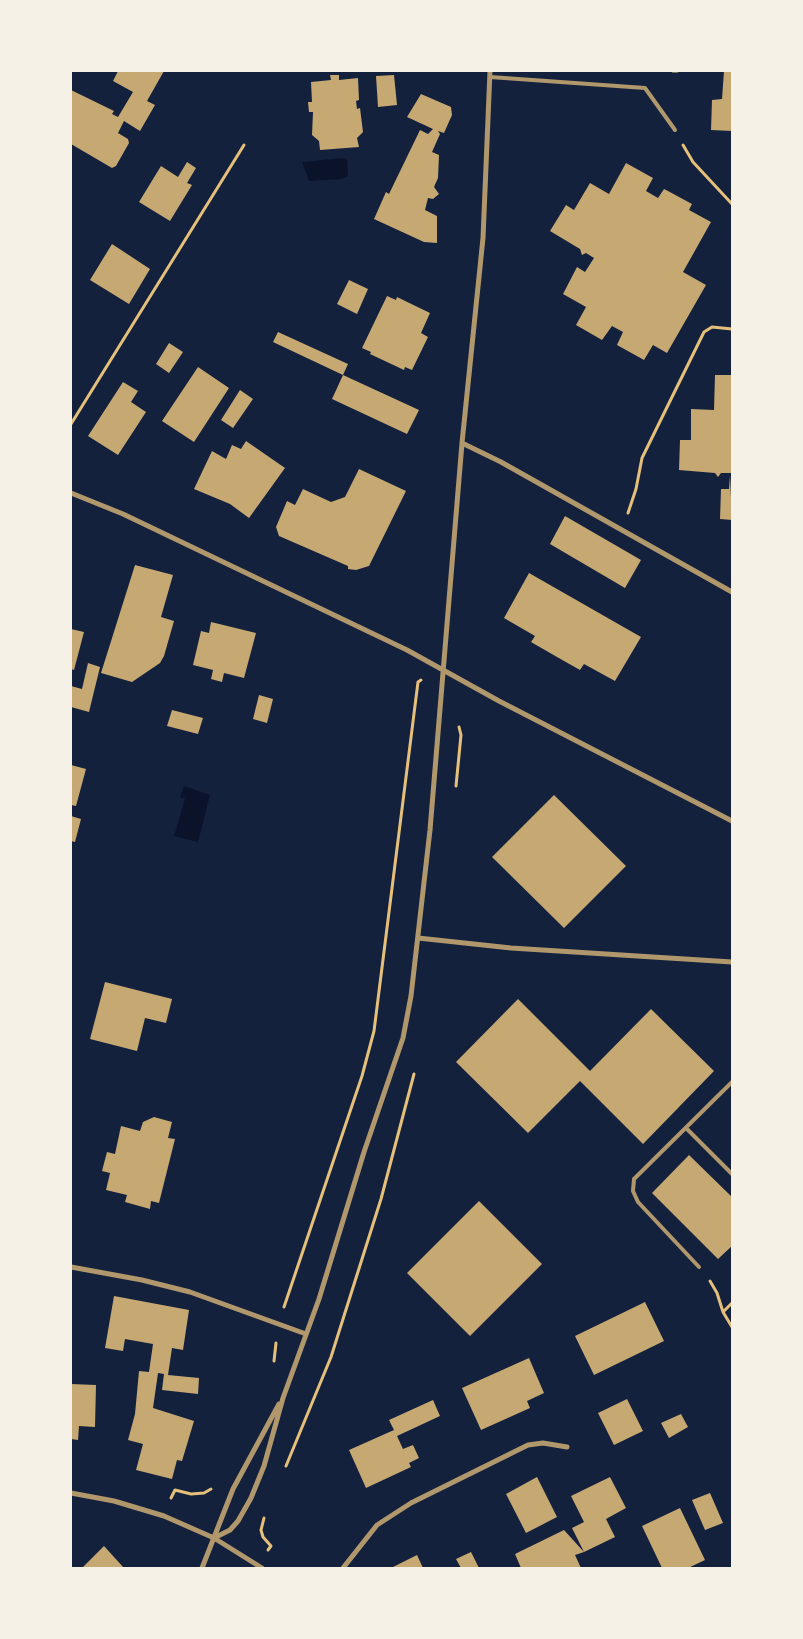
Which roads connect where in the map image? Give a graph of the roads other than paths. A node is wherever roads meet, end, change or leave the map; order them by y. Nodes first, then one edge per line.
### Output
1 (490, 74) edge
2 (675, 130) road end
3 (462, 443) junction
4 (71, 494) edge
5 (732, 592) edge
6 (443, 670) junction
7 (732, 821) edge
8 (418, 938) junction
9 (732, 962) edge
10 (732, 1082) edge
11 (686, 1128) junction
12 (732, 1174) edge
13 (71, 1267) edge
14 (699, 1267) road end
15 (306, 1334) junction
16 (282, 1398) junction
17 (567, 1447) dead end
18 (71, 1493) edge
19 (214, 1538) junction
20 (202, 1568) edge
21 (262, 1568) edge
22 (344, 1568) edge

1 - 2 lane
1 - 3 street
3 - 5 street
3 - 6 street
4 - 6 street
6 - 7 street
6 - 8 street
8 - 9 street
8 - 15 street
10 - 11 lane
11 - 12 lane
11 - 14 lane
13 - 15 street
15 - 16 street
16 - 19 street
16 - 19 street
17 - 22 street
18 - 19 street
19 - 20 street
19 - 21 street

